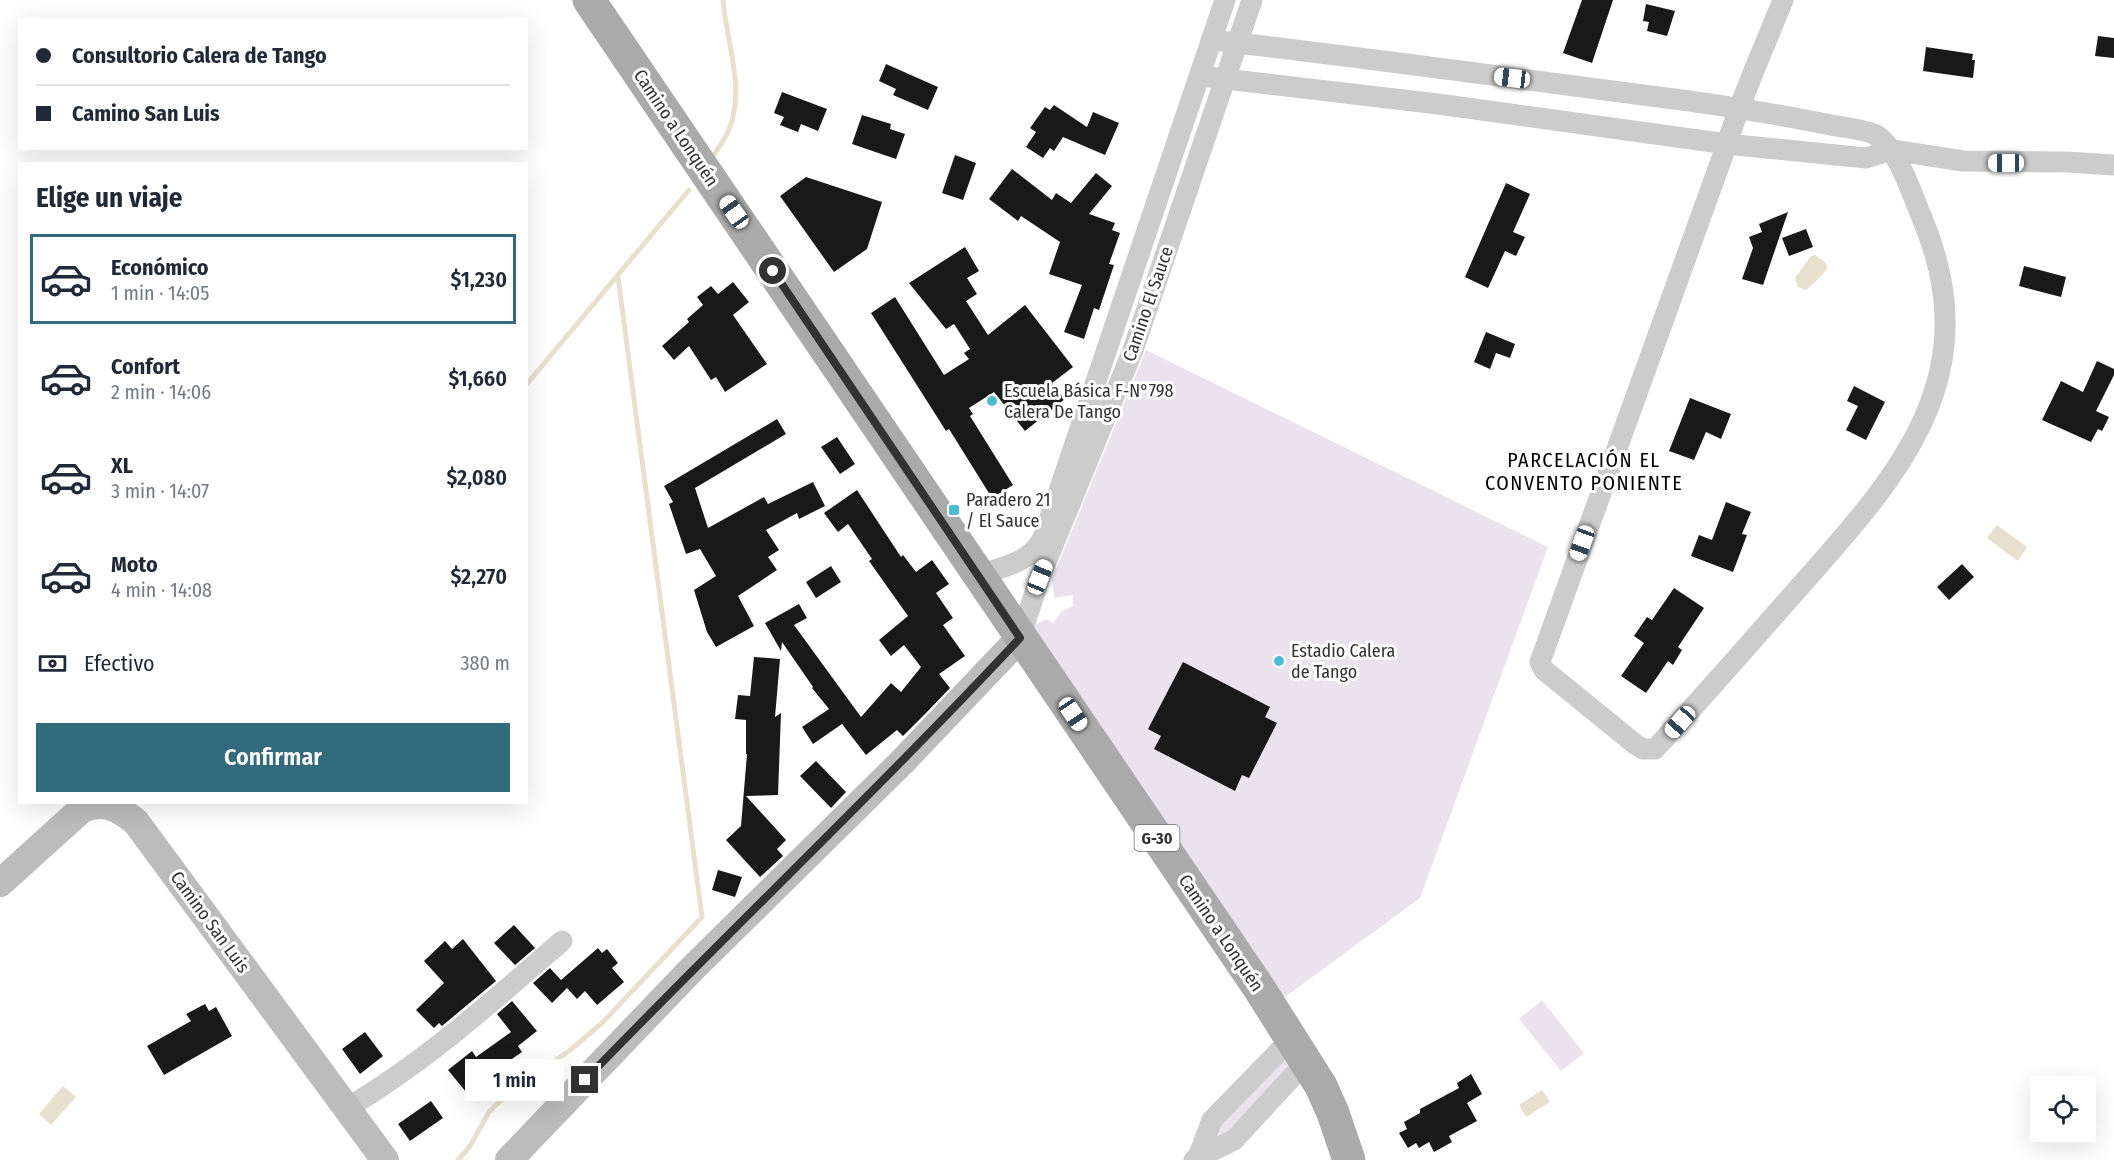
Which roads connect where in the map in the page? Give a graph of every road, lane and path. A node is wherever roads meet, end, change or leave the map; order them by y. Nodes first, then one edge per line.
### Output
1 (589, 0) edge
2 (1225, 0) edge
3 (1252, 0) edge
4 (1783, 0) edge
5 (1211, 40) junction
6 (1237, 43) junction
7 (1444, 70) junction
8 (1200, 76) junction
9 (1226, 80) junction
10 (1438, 104) junction
11 (1738, 107) junction
12 (1727, 144) junction
13 (1892, 150) junction
14 (2114, 165) edge
15 (1024, 560) junction
16 (978, 574) junction
17 (1040, 577) junction
18 (1020, 638) junction
19 (0, 884) edge
20 (562, 940) dead end
21 (1299, 1050) junction
22 (346, 1108) junction
23 (385, 1160) edge
24 (508, 1160) edge
25 (1196, 1160) edge
26 (1349, 1160) edge

1 - 16 main road, Camino a Lonquén / G-30
2 - 5 street, Camino El Sauce
3 - 6 street, Camino El Sauce
4 - 11 street
5 - 6 street
5 - 8 street, Camino El Sauce
6 - 7 street
6 - 9 street, Camino El Sauce
7 - 10 street
7 - 11 street
8 - 9 street
8 - 15 street, Camino El Sauce
9 - 10 street
9 - 17 street, Camino El Sauce
10 - 12 street
11 - 12 street
11 - 13 street
12 - 13 street
12 - 13 street
13 - 14 street
15 - 16 street
15 - 17 street
16 - 18 main road, Camino a Lonquén / G-30
17 - 18 street, Camino El Sauce
18 - 21 main road, Camino a Lonquén / G-30
18 - 24 street
19 - 22 street, Camino San Luis
20 - 22 street
21 - 25 street
21 - 25 street
21 - 26 main road, Camino a Lonquén / G-30
22 - 23 street, Camino San Luis

